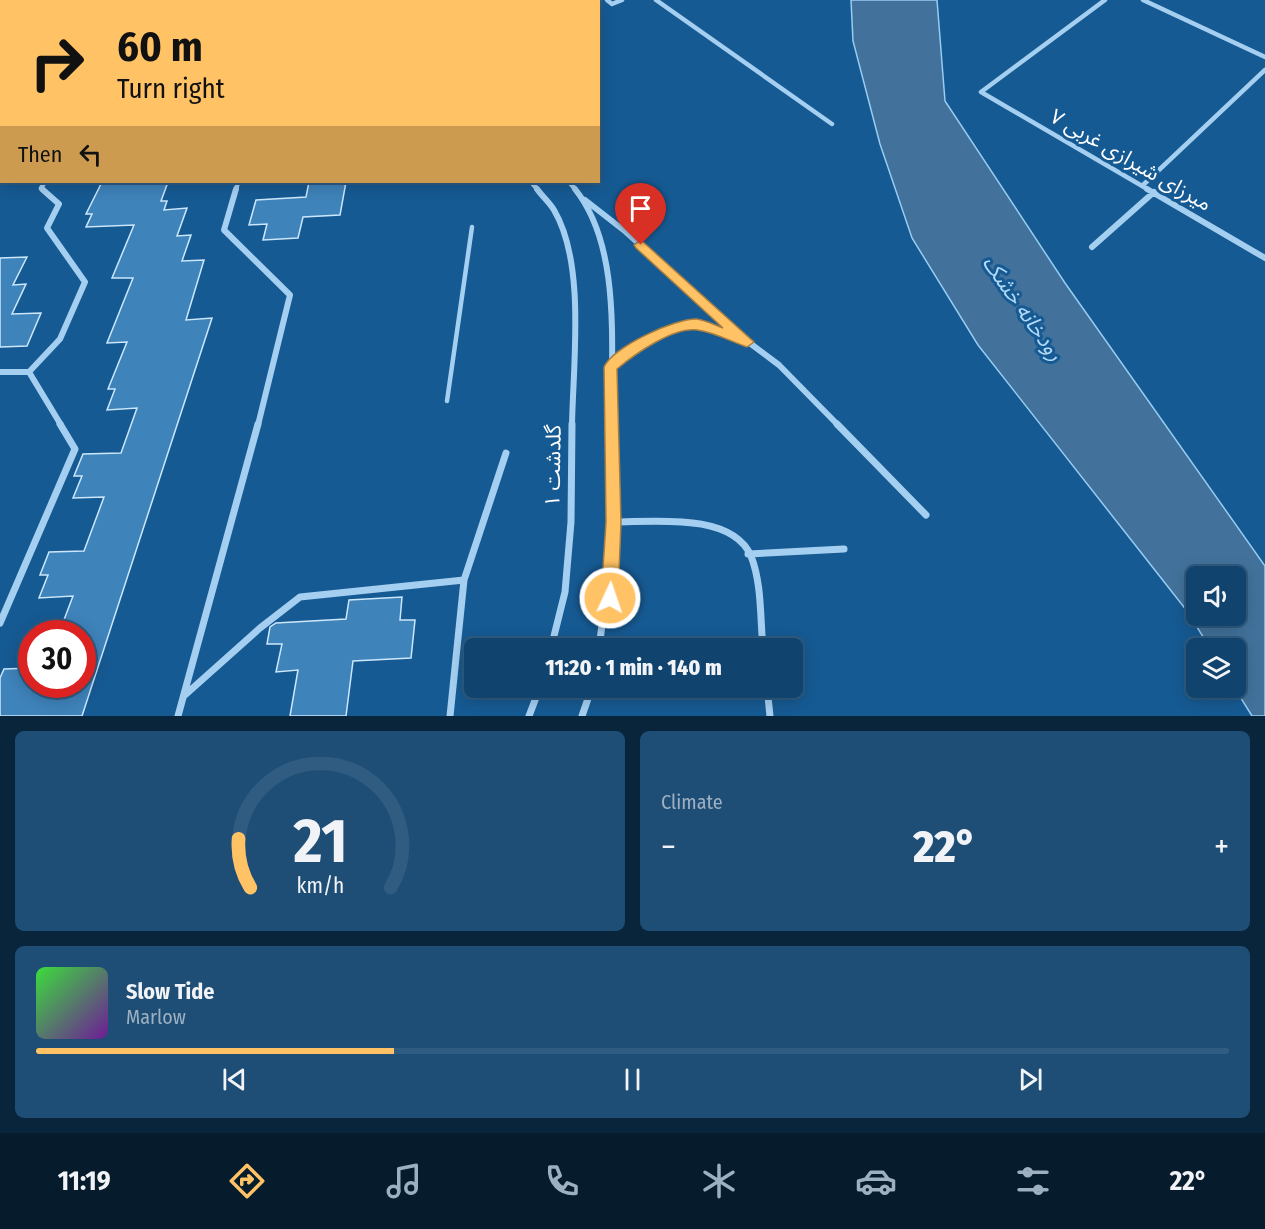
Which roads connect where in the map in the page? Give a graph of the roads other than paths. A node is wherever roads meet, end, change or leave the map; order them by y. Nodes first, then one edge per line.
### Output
1 (607, 0) edge
2 (622, 0) edge
3 (656, 0) edge
4 (1105, 0) edge
5 (1148, 1) edge
6 (1265, 57) edge
7 (1265, 70) edge
8 (832, 124) dead end
9 (44, 183) edge
10 (238, 183) edge
11 (532, 183) edge
12 (570, 183) edge
13 (1142, 186) junction
14 (1154, 192) junction
15 (584, 198) junction
16 (472, 227) dead end
17 (1092, 247) dead end
18 (1265, 258) edge
19 (747, 342) junction
20 (610, 367) junction
21 (0, 372) edge
22 (29, 372) junction
23 (447, 401) dead end
24 (506, 453) dead end
25 (926, 515) dead end
26 (614, 522) junction
27 (844, 549) dead end
28 (748, 554) junction
29 (464, 580) junction
30 (0, 623) edge
31 (553, 638) edge
32 (601, 638) edge
33 (762, 638) edge
34 (185, 696) junction
35 (536, 698) edge
36 (588, 698) edge
37 (768, 698) edge
38 (178, 716) edge
39 (450, 716) edge
40 (529, 716) edge
41 (582, 716) edge
42 (770, 716) edge

1 - 2 street
3 - 8 street
4 - 13 street, ۷ میرزای شیرازی غربی
5 - 6 street
7 - 13 street
9 - 22 street
10 - 34 street
11 - 31 street, گلدشت ۱
12 - 15 street
13 - 14 street, ۷ میرزای شیرازی غربی
14 - 17 street
14 - 18 street, ۷ میرزای شیرازی غربی
15 - 19 street
15 - 20 street
16 - 23 lane
19 - 20 street
19 - 25 street
20 - 26 street
21 - 22 street
22 - 30 street
24 - 29 street
26 - 28 street
26 - 32 street
27 - 28 street
28 - 33 street
29 - 34 street
29 - 39 street
34 - 38 street
35 - 40 street
36 - 41 street
37 - 42 street

